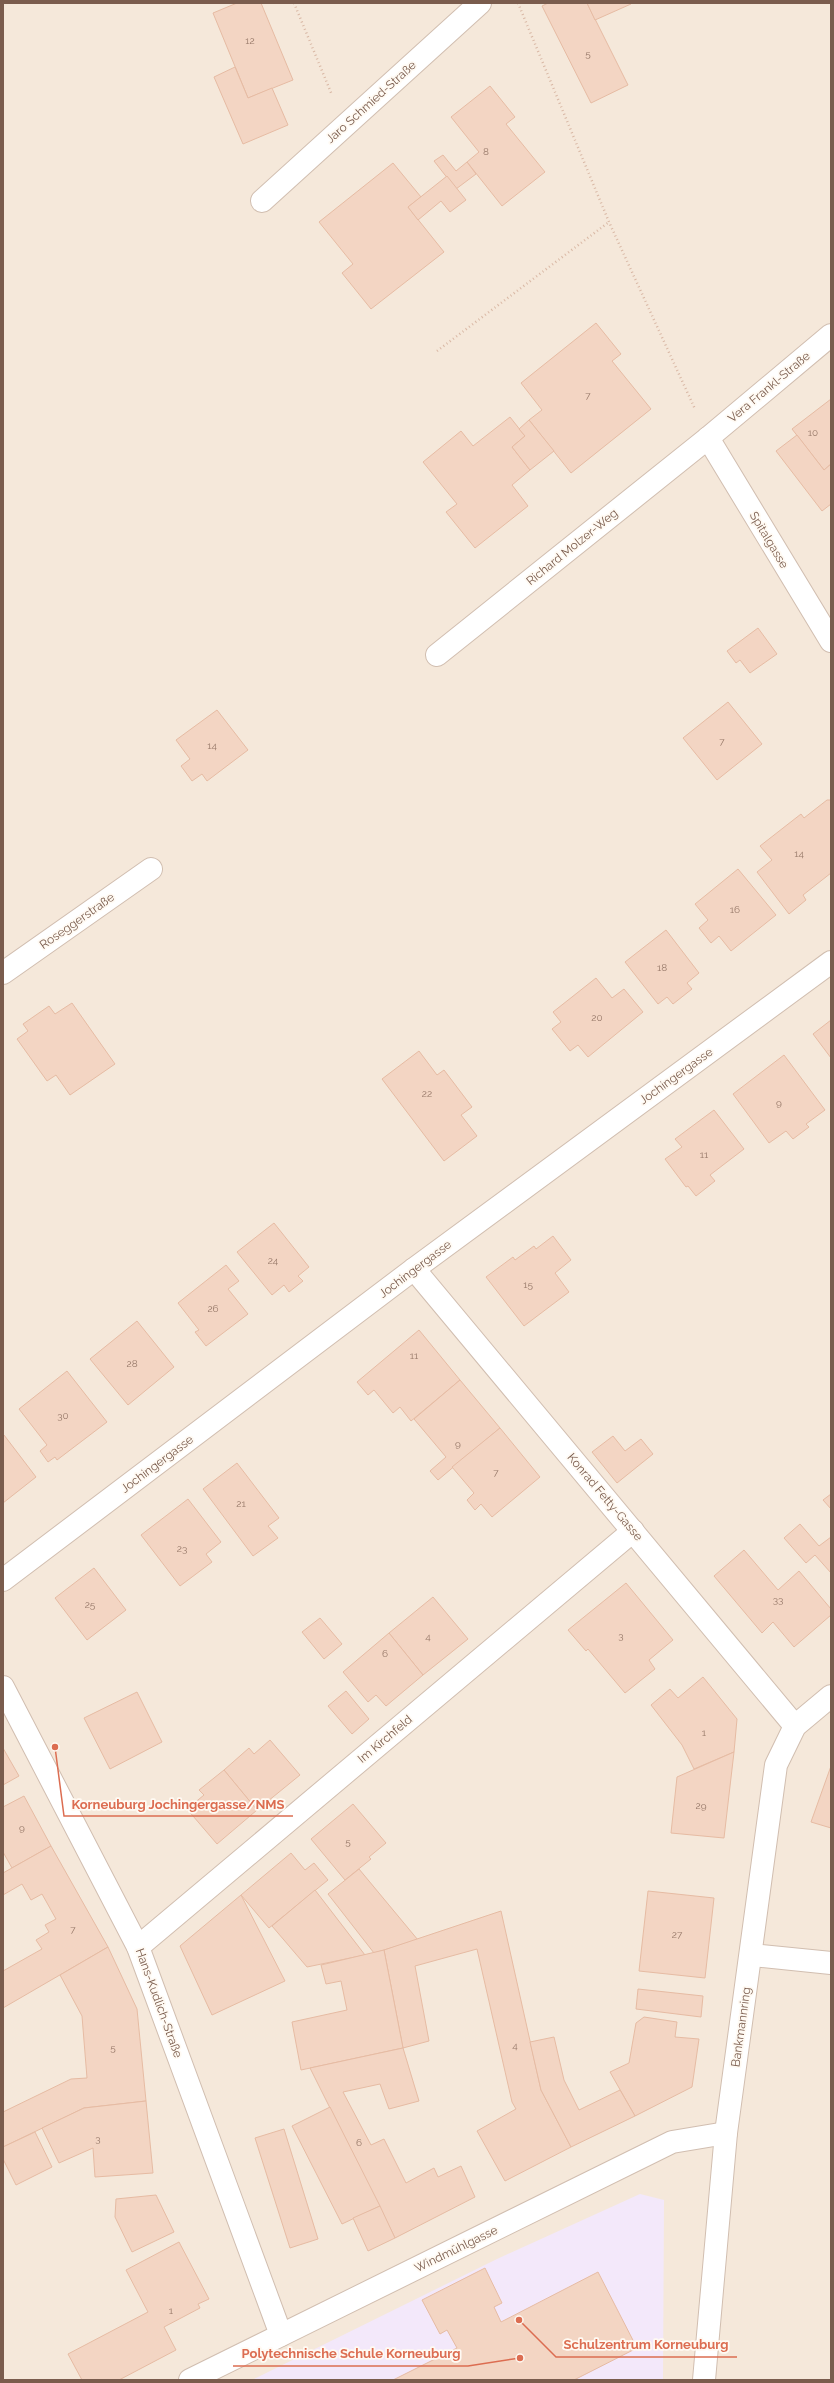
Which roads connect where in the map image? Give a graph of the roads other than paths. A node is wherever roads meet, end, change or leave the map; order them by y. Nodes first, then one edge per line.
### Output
1 (480, 3) edge
2 (262, 201) dead end
3 (831, 335) edge
4 (708, 438) junction
5 (831, 641) edge
6 (437, 655) dead end
7 (151, 869) dead end
8 (831, 962) edge
9 (3, 973) edge
10 (414, 1269) junction
11 (632, 1531) junction
12 (3, 1580) edge
13 (3, 1687) edge
14 (831, 1696) edge
15 (795, 1726) junction
16 (138, 1947) junction
17 (752, 1955) junction
18 (831, 1964) edge
19 (726, 2133) junction
20 (281, 2335) junction
21 (190, 2380) edge
22 (704, 2380) edge

1 - 2 street, Jaro Schmied-Straße
3 - 4 street, Vera Frankl-Straße
4 - 5 street, Spitalgasse
4 - 6 street, Richard Molzer-Weg
7 - 9 street, Roseggerstraße
8 - 10 street, Jochingergasse
10 - 11 street, Konrad Fetty-Gasse
10 - 12 street, Jochingergasse
11 - 15 street, Konrad Fetty-Gasse
11 - 16 street, Im Kirchfeld
13 - 16 street, Hans-Kudlich-Straße
14 - 15 street, Bankmannring
15 - 17 street, Bankmannring
16 - 20 street, Hans-Kudlich-Straße
17 - 18 street
17 - 19 street, Bankmannring
19 - 20 street, Windmühlgasse
19 - 22 street, Bankmannring
20 - 21 street, Windmühlgasse

